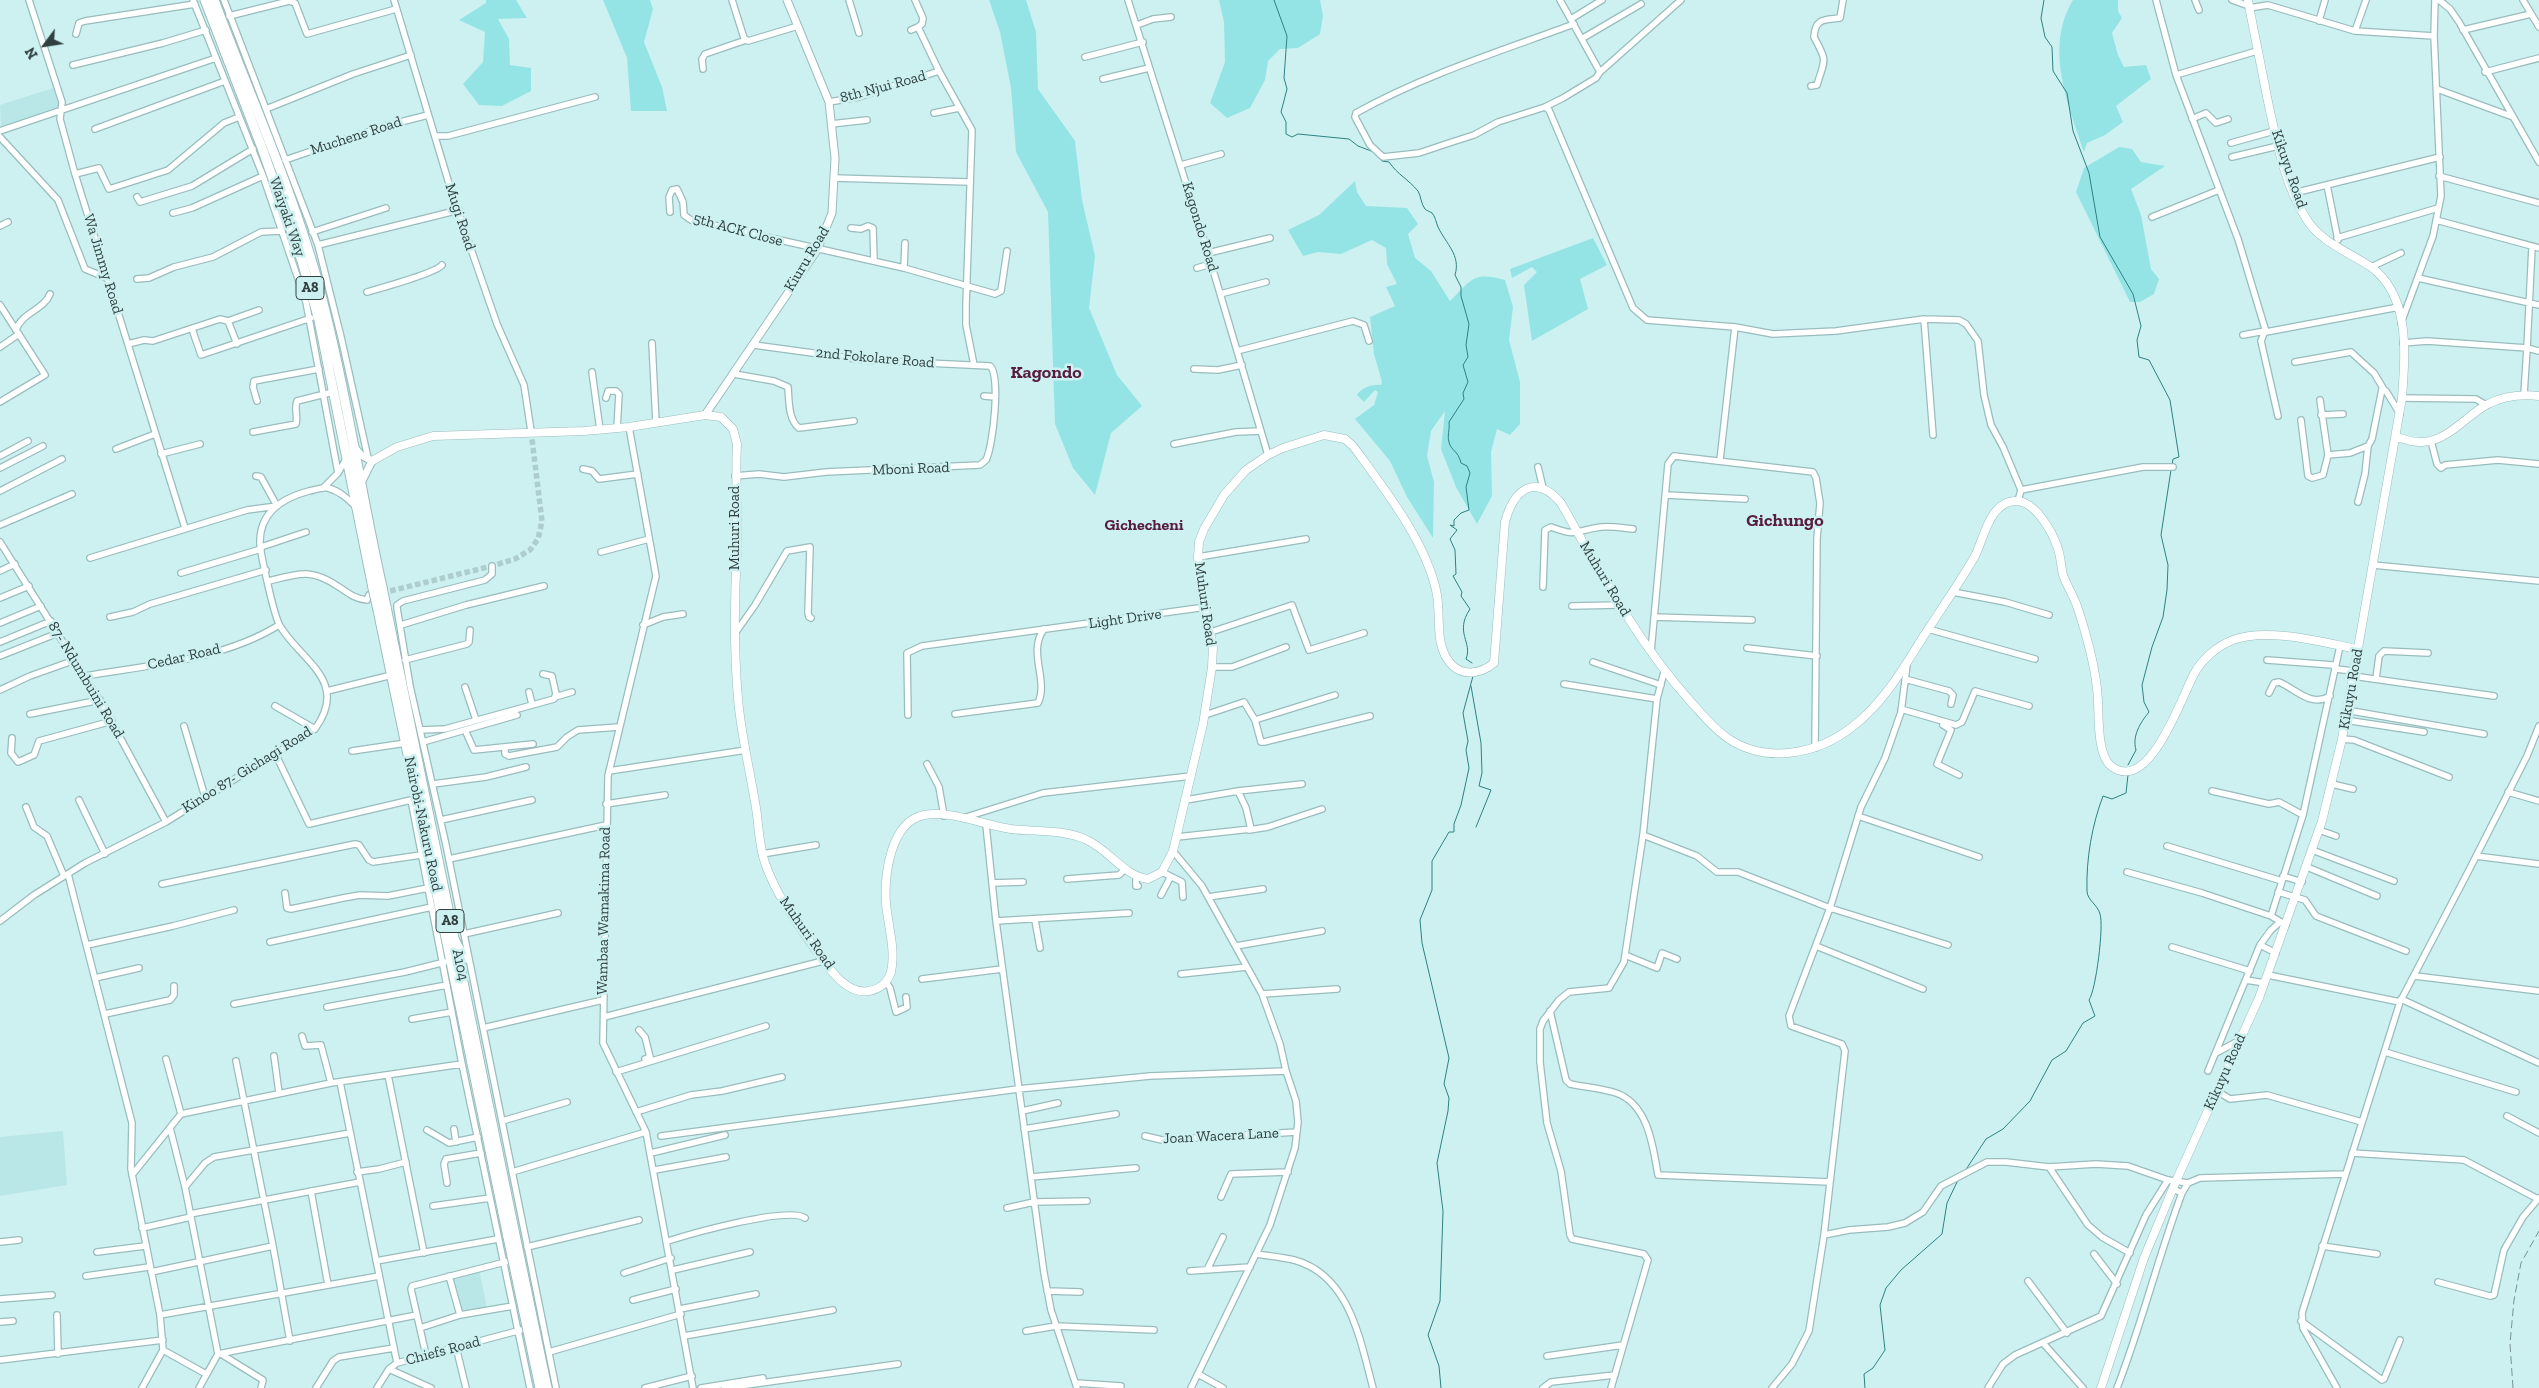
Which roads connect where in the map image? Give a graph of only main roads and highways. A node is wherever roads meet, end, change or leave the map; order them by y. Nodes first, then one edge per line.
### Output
1 (204, 0) edge
2 (214, 0) edge
3 (2248, 5) edge
4 (2539, 396) edge
5 (2396, 437) junction
6 (370, 459) road end
7 (375, 590) junction
8 (383, 609) junction
9 (2357, 649) junction
10 (512, 1236) junction
11 (540, 1388) edge
12 (547, 1388) edge
13 (2101, 1388) edge

1 - 7 highway, Waiyaki Way / A8
2 - 7 highway, Waiyaki Way / A8
3 - 5 main road, Kikuyu Road
4 - 5 main road
5 - 9 main road, Kikuyu Road
6 - 9 main road, Muhuri Road
7 - 8 highway, Nairobi-Nakuru Road / A8, bridge
8 - 10 highway, Nairobi-Nakuru Road / A8
8 - 10 highway, A104 / A8
9 - 13 main road, Kikuyu Road
10 - 11 highway, A8, bridge
10 - 12 highway, A8, bridge

